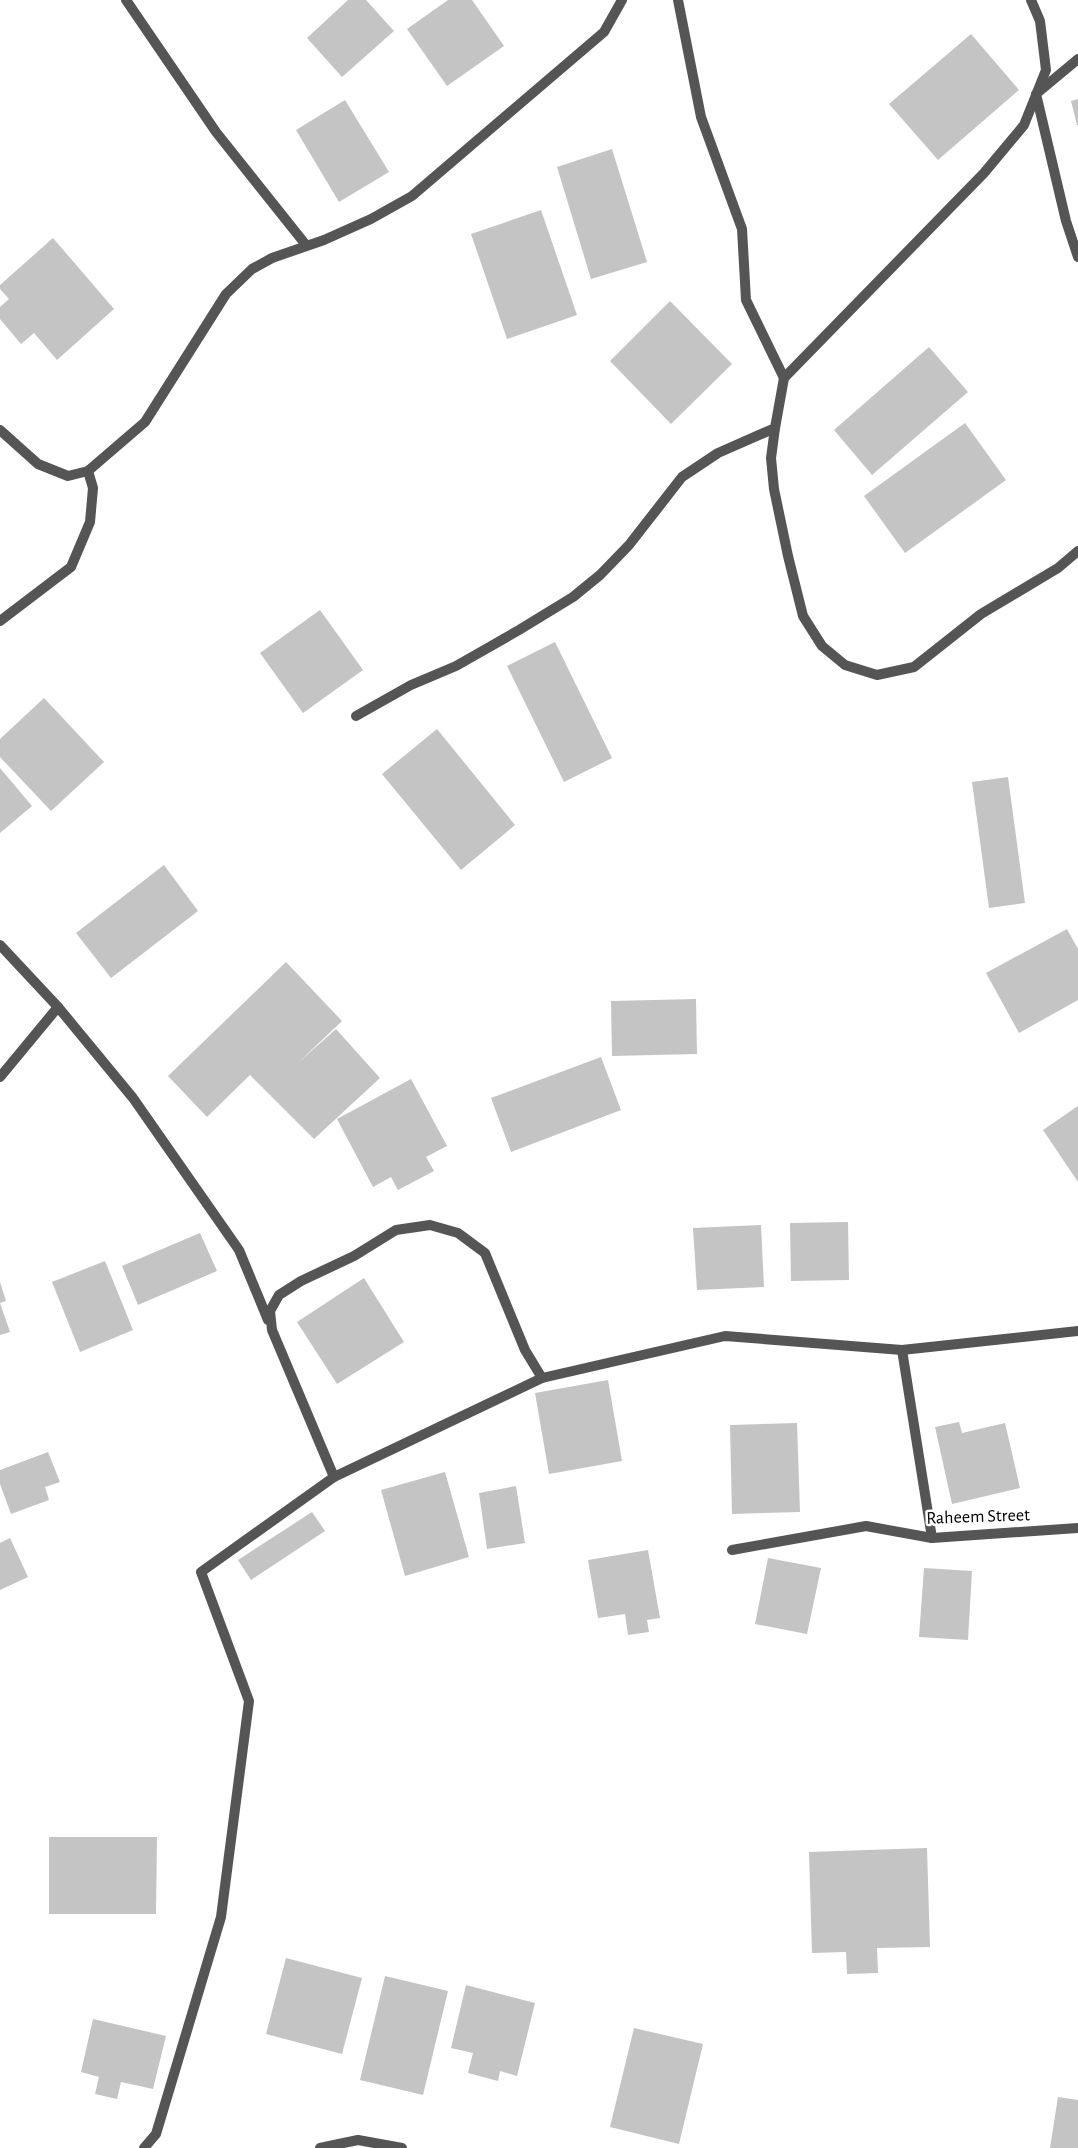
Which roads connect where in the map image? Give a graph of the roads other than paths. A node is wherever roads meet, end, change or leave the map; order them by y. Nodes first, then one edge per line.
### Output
1 (126, 0) edge
2 (678, 0) edge
3 (1030, 0) edge
4 (620, 1) edge
5 (1078, 59) edge
6 (1036, 94) junction
7 (306, 245) junction
8 (1078, 257) edge
9 (784, 378) junction
10 (774, 428) junction
11 (0, 430) edge
12 (88, 471) junction
13 (1078, 551) edge
14 (0, 621) edge
15 (356, 716) dead end
16 (0, 945) edge
17 (58, 1007) junction
18 (0, 1077) edge
19 (272, 1330) junction
20 (1078, 1330) edge
21 (902, 1350) junction
22 (542, 1378) junction
23 (334, 1477) junction
24 (1078, 1528) edge
25 (932, 1538) junction
26 (732, 1550) dead end
27 (144, 2148) edge
28 (320, 2148) edge
29 (402, 2148) edge

1 - 7 street
2 - 9 street
3 - 6 street
4 - 7 street
5 - 6 street
6 - 8 street
6 - 9 street
7 - 12 street
9 - 10 street
10 - 13 street
10 - 15 street
11 - 12 street
12 - 14 street
16 - 17 street
17 - 18 street
17 - 19 street
19 - 22 street
19 - 23 street
20 - 21 street
21 - 22 street
21 - 25 street
22 - 23 street
23 - 27 street
24 - 25 street, Raheem Street
25 - 26 street, Raheem Street
28 - 29 street

